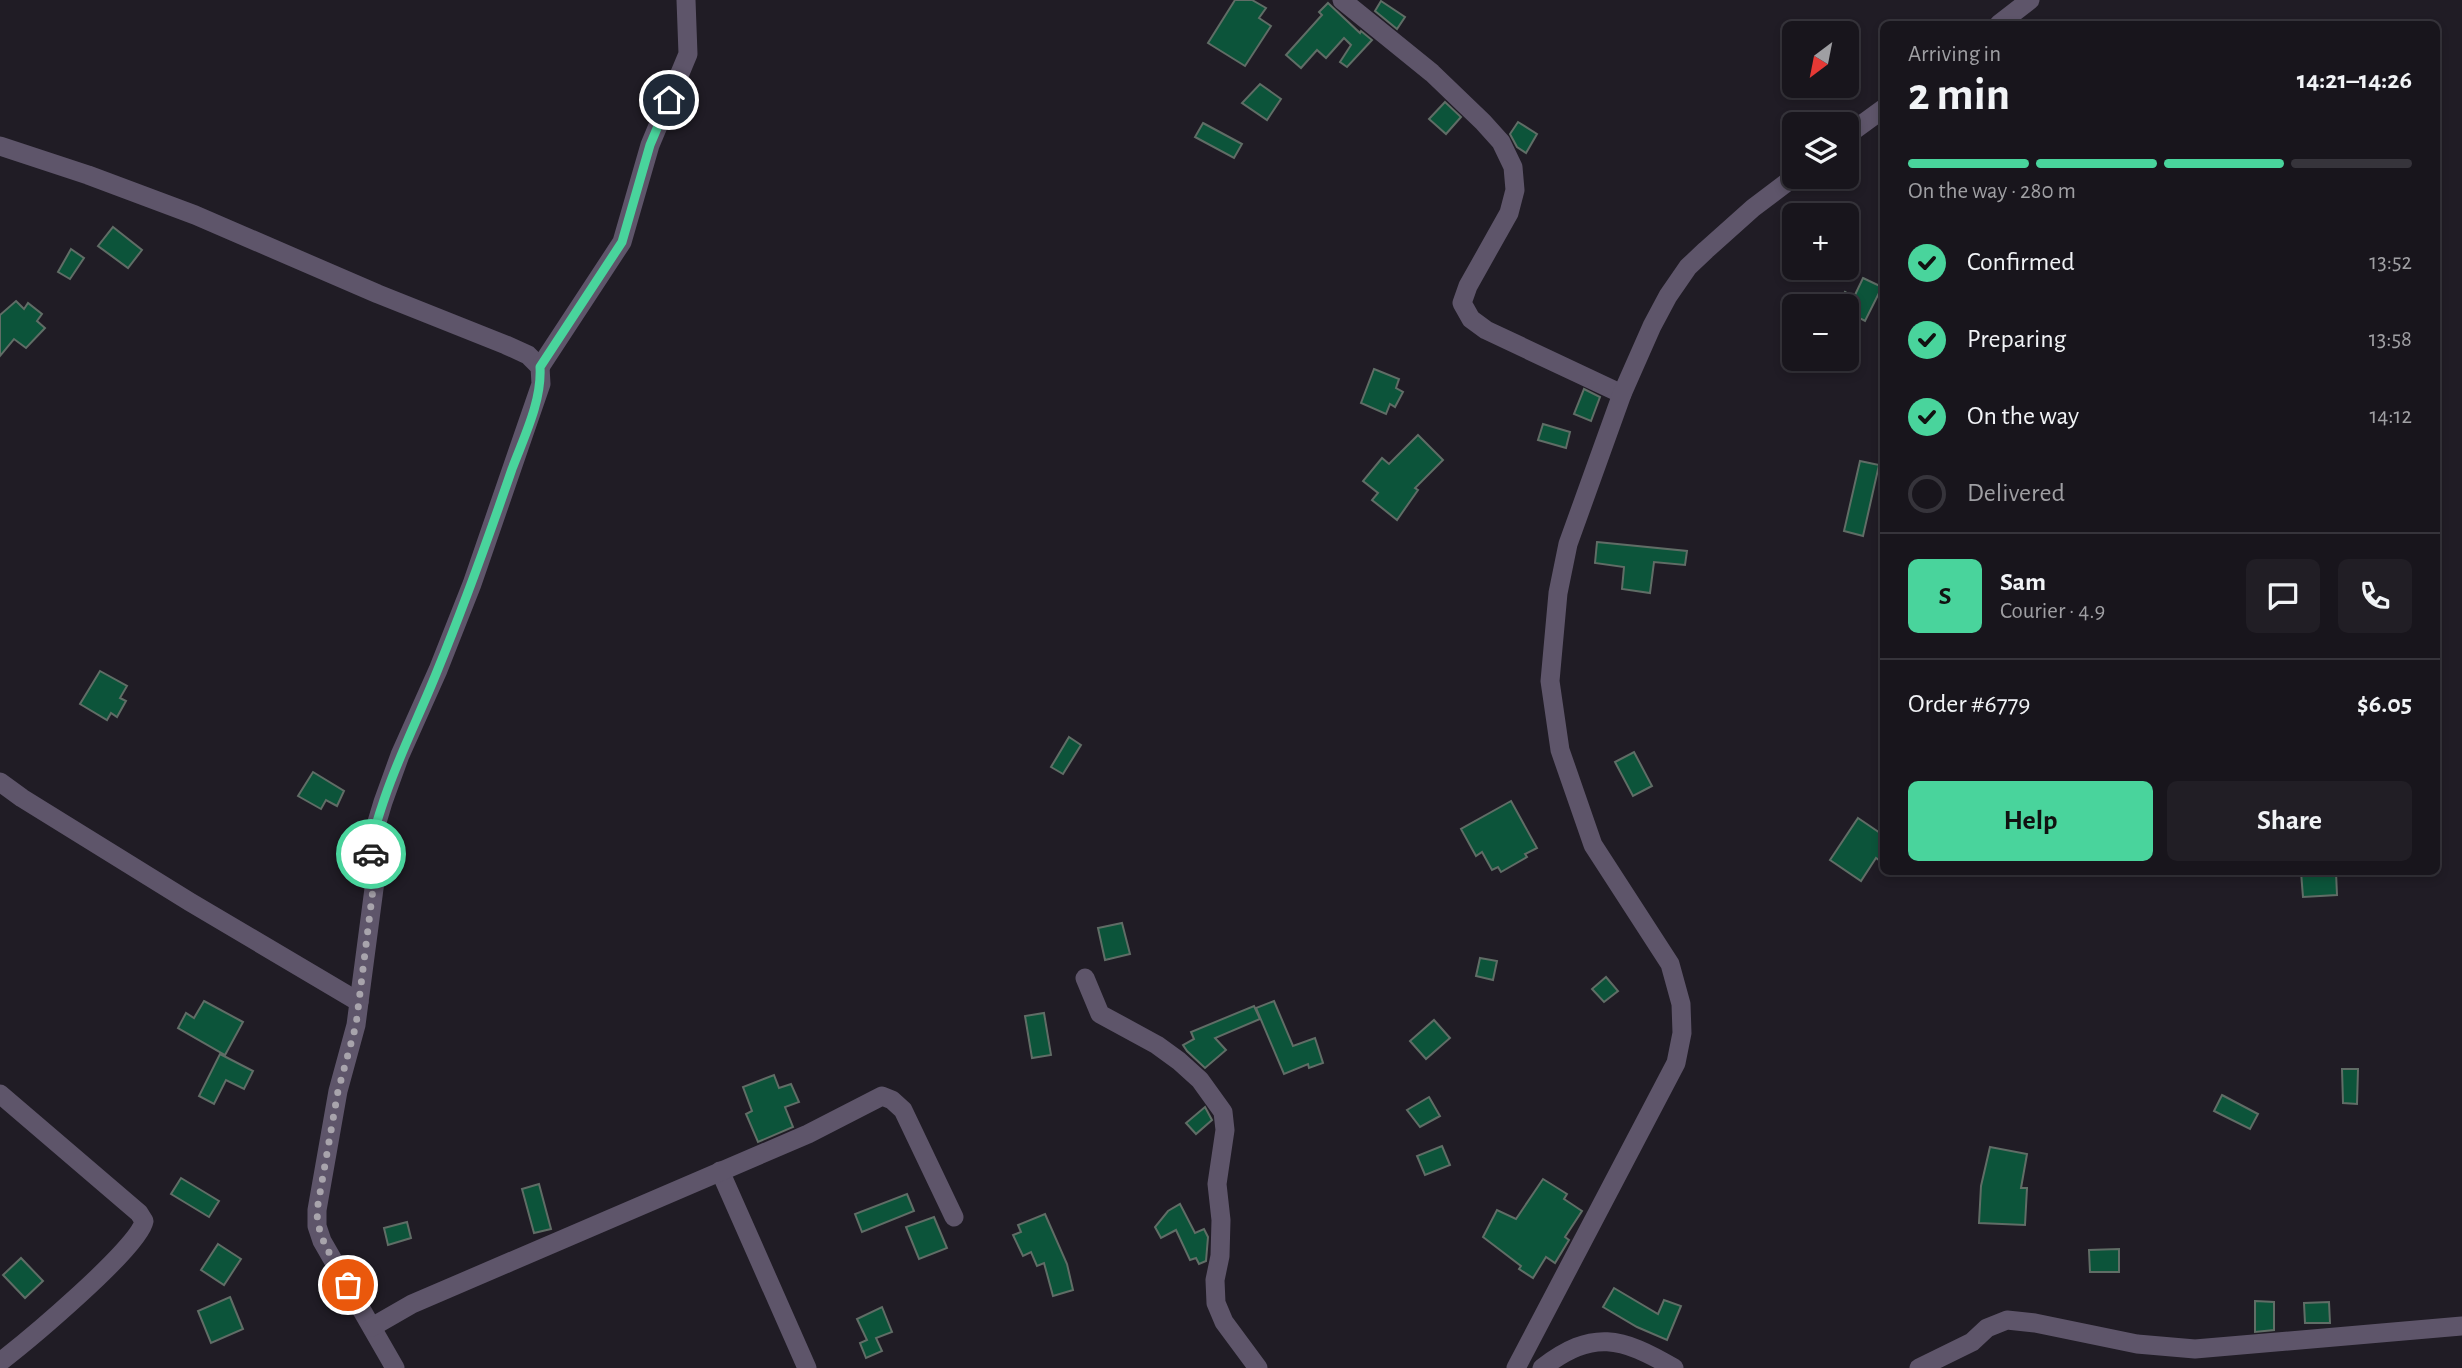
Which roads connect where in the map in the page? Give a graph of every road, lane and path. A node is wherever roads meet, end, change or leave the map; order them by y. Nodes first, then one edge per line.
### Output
1 (686, 0) edge
2 (1342, 0) edge
3 (2030, 0) edge
4 (2003, 21) edge
5 (1880, 111) edge
6 (1859, 127) edge
7 (0, 146) edge
8 (1782, 186) edge
9 (540, 367) junction
10 (1622, 394) junction
11 (0, 782) edge
12 (1085, 978) dead end
13 (359, 1002) junction
14 (0, 1094) edge
15 (720, 1171) junction
16 (954, 1217) dead end
17 (2462, 1326) edge
18 (372, 1327) junction
19 (0, 1362) edge
20 (395, 1368) edge
21 (807, 1368) edge
22 (1258, 1368) edge
23 (1516, 1368) edge
24 (1542, 1368) edge
25 (1674, 1368) edge
26 (1919, 1368) edge

1 - 9 street
2 - 10 street
3 - 4 street
5 - 6 street
7 - 9 street
8 - 10 street
9 - 13 street
10 - 23 street
11 - 13 street
12 - 22 street
13 - 18 street
14 - 19 street
15 - 16 street
15 - 18 street
15 - 21 street
17 - 26 street
18 - 20 street
24 - 25 street

